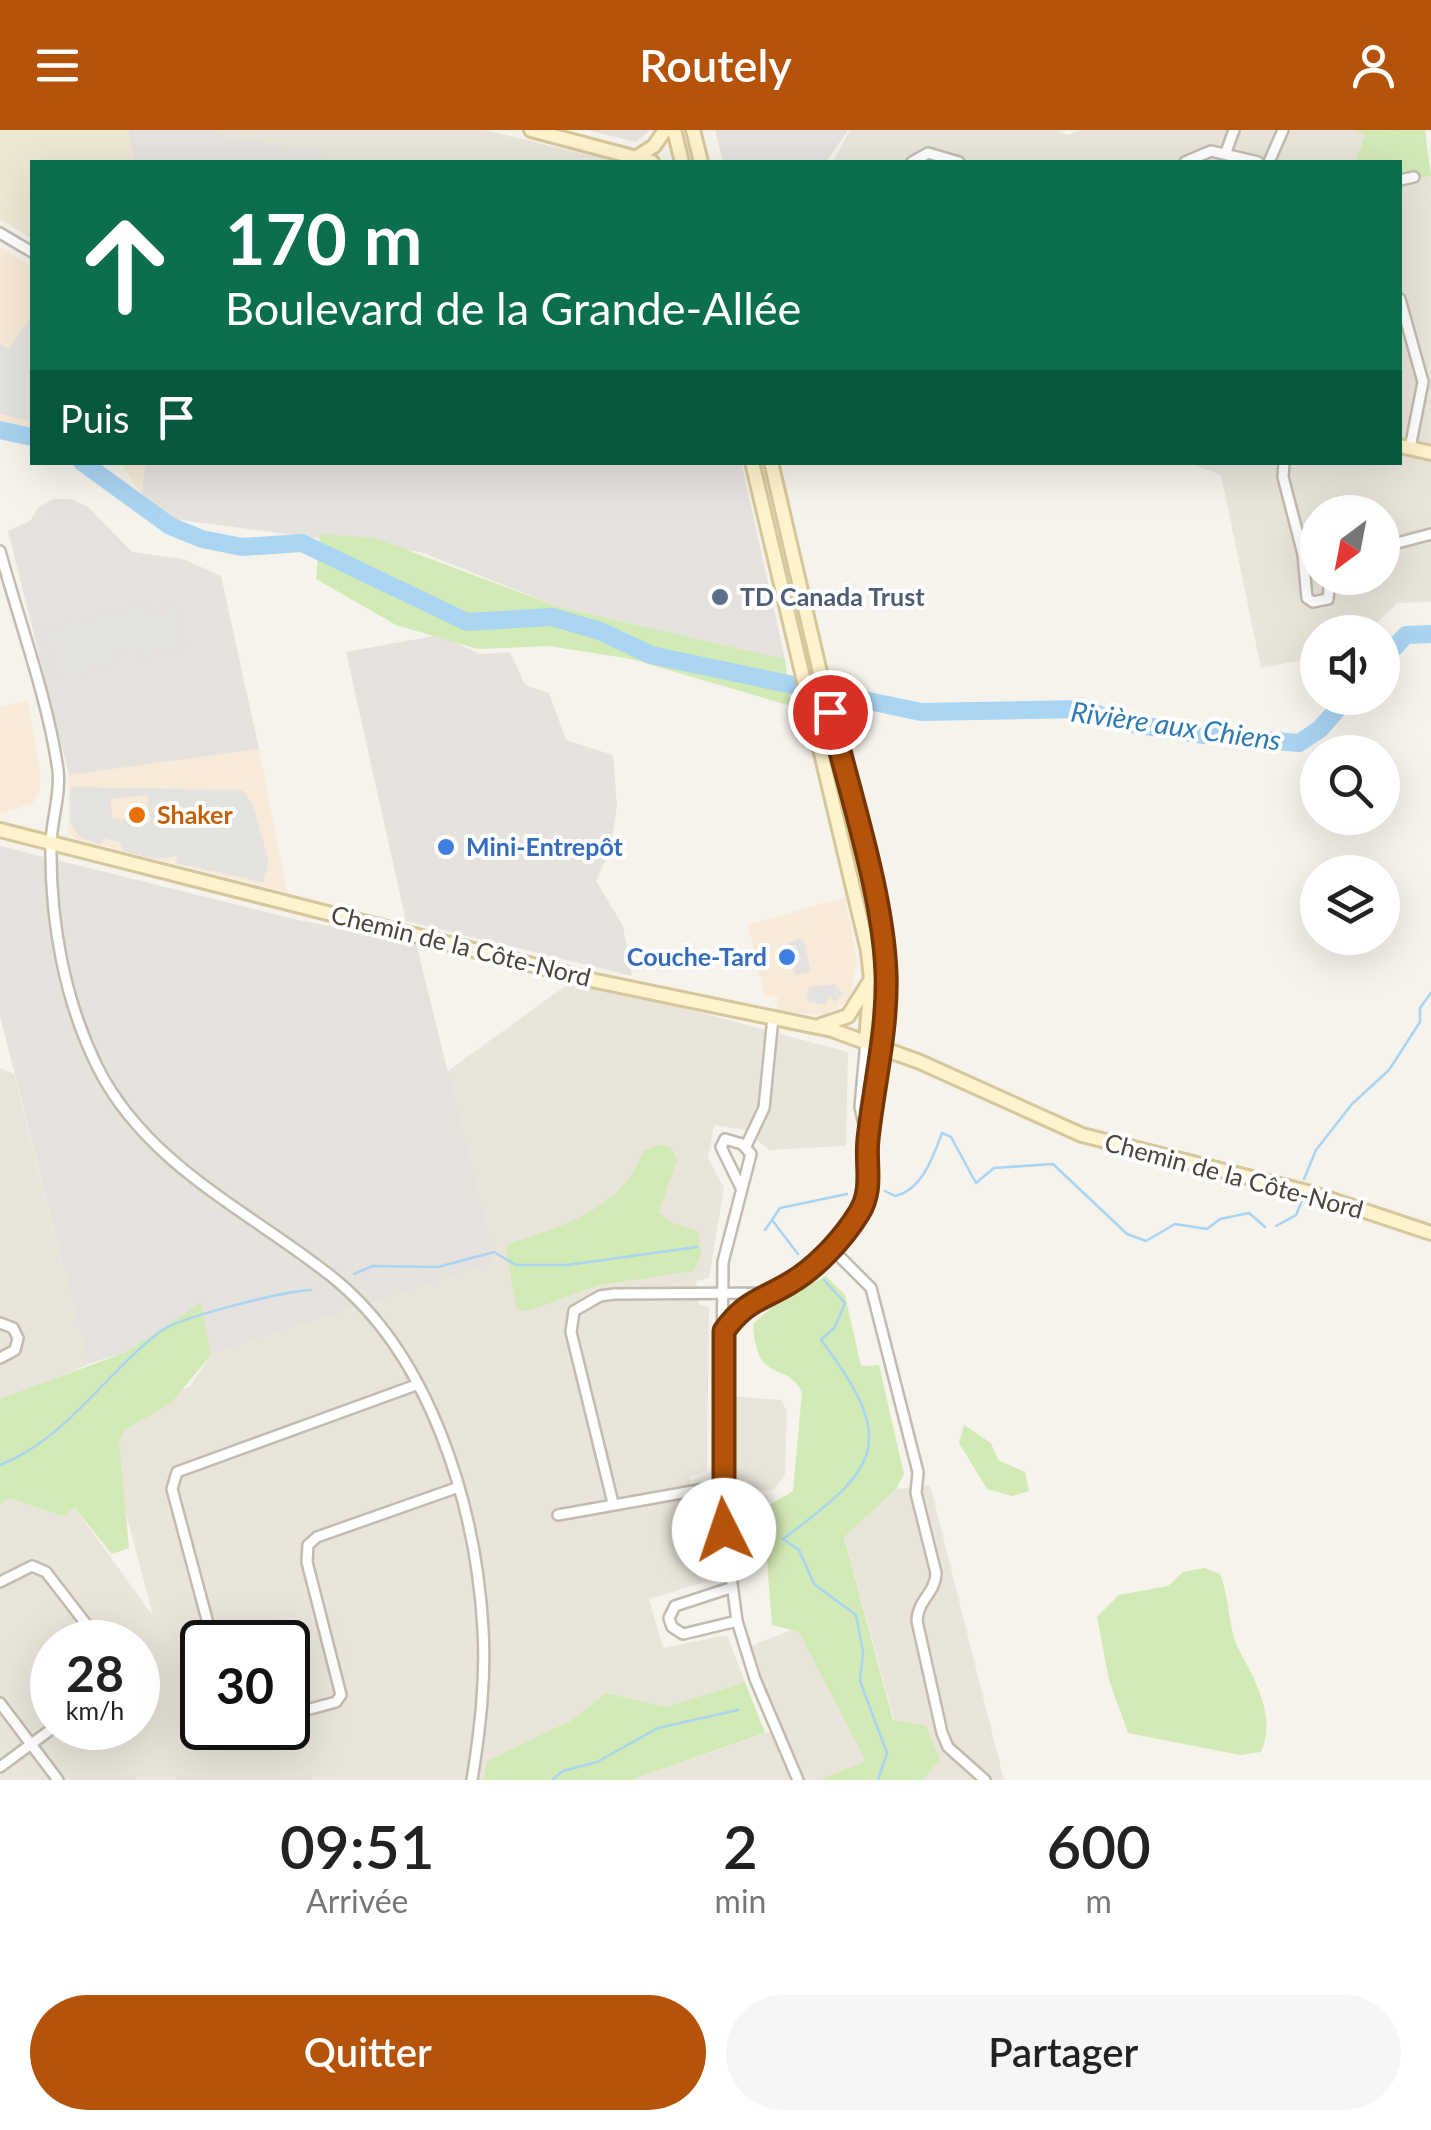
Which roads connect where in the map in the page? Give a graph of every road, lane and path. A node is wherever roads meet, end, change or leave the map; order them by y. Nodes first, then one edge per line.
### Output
1 (531, 130) edge
2 (665, 130) edge
3 (674, 130) edge
4 (693, 130) edge
5 (1234, 130) edge
6 (1282, 130) edge
7 (1226, 152) junction
8 (636, 157) junction
9 (646, 160) edge
10 (682, 160) edge
11 (700, 160) edge
12 (916, 160) edge
13 (951, 160) edge
14 (1190, 160) edge
15 (1252, 160) edge
16 (1270, 160) edge
17 (1414, 177) dead end
18 (1402, 180) edge
19 (0, 233) edge
20 (30, 251) edge
21 (1402, 306) edge
22 (1405, 448) edge
23 (1431, 453) edge
24 (753, 465) edge
25 (773, 465) edge
26 (1284, 465) edge
27 (1431, 534) edge
28 (1300, 542) edge
29 (1400, 542) edge
30 (0, 550) edge
31 (1307, 595) edge
32 (1328, 595) edge
33 (806, 688) junction
34 (825, 691) junction
35 (0, 830) edge
36 (50, 842) junction
37 (871, 979) junction
38 (773, 1018) junction
39 (815, 1026) junction
40 (866, 1042) junction
41 (880, 1046) junction
42 (868, 1142) junction
43 (746, 1146) junction
44 (742, 1188) junction
45 (1431, 1234) edge
46 (830, 1247) junction
47 (764, 1292) junction
48 (724, 1294) junction
49 (0, 1323) edge
50 (724, 1331) junction
51 (0, 1358) edge
52 (416, 1385) junction
53 (721, 1486) junction
54 (456, 1488) junction
55 (614, 1504) junction
56 (558, 1515) dead end
57 (0, 1582) edge
58 (730, 1588) junction
59 (83, 1620) edge
60 (207, 1620) edge
61 (737, 1621) junction
62 (0, 1703) edge
63 (310, 1709) edge
64 (30, 1743) edge
65 (30, 1745) edge
66 (36, 1750) edge
67 (0, 1767) edge
68 (797, 1778) edge
69 (58, 1780) edge
70 (472, 1780) edge
71 (785, 1780) edge
72 (985, 1780) edge

1 - 8 street
2 - 8 street
3 - 10 street
4 - 11 street
5 - 7 street
6 - 16 street
7 - 14 street
7 - 15 street
8 - 9 street
12 - 13 street
17 - 18 street
19 - 20 street
21 - 22 street
22 - 23 street
24 - 33 street
25 - 34 street
26 - 28 street
27 - 29 street
30 - 36 street
31 - 32 street
33 - 34 street
33 - 37 street
34 - 41 street
35 - 36 street, Chemin de la Côte-Nord
36 - 38 street, Chemin de la Côte-Nord
36 - 52 street
37 - 39 street
37 - 40 street
38 - 39 street, Chemin de la Côte-Nord
38 - 43 street
39 - 40 street, Chemin de la Côte-Nord
40 - 41 street, Chemin de la Côte-Nord
40 - 42 street
41 - 42 street
41 - 45 street, Chemin de la Côte-Nord
42 - 46 street
43 - 44 street
43 - 44 street
44 - 48 street
46 - 47 street
46 - 72 street
47 - 48 street
47 - 50 street
48 - 50 street
48 - 55 street
49 - 51 street
50 - 53 street
52 - 54 street
52 - 60 street
53 - 55 street
53 - 58 street
54 - 63 street
54 - 70 street
55 - 56 street
57 - 59 street
58 - 61 street
58 - 61 street
61 - 68 street
62 - 64 street
65 - 67 street
66 - 69 street
68 - 71 street

